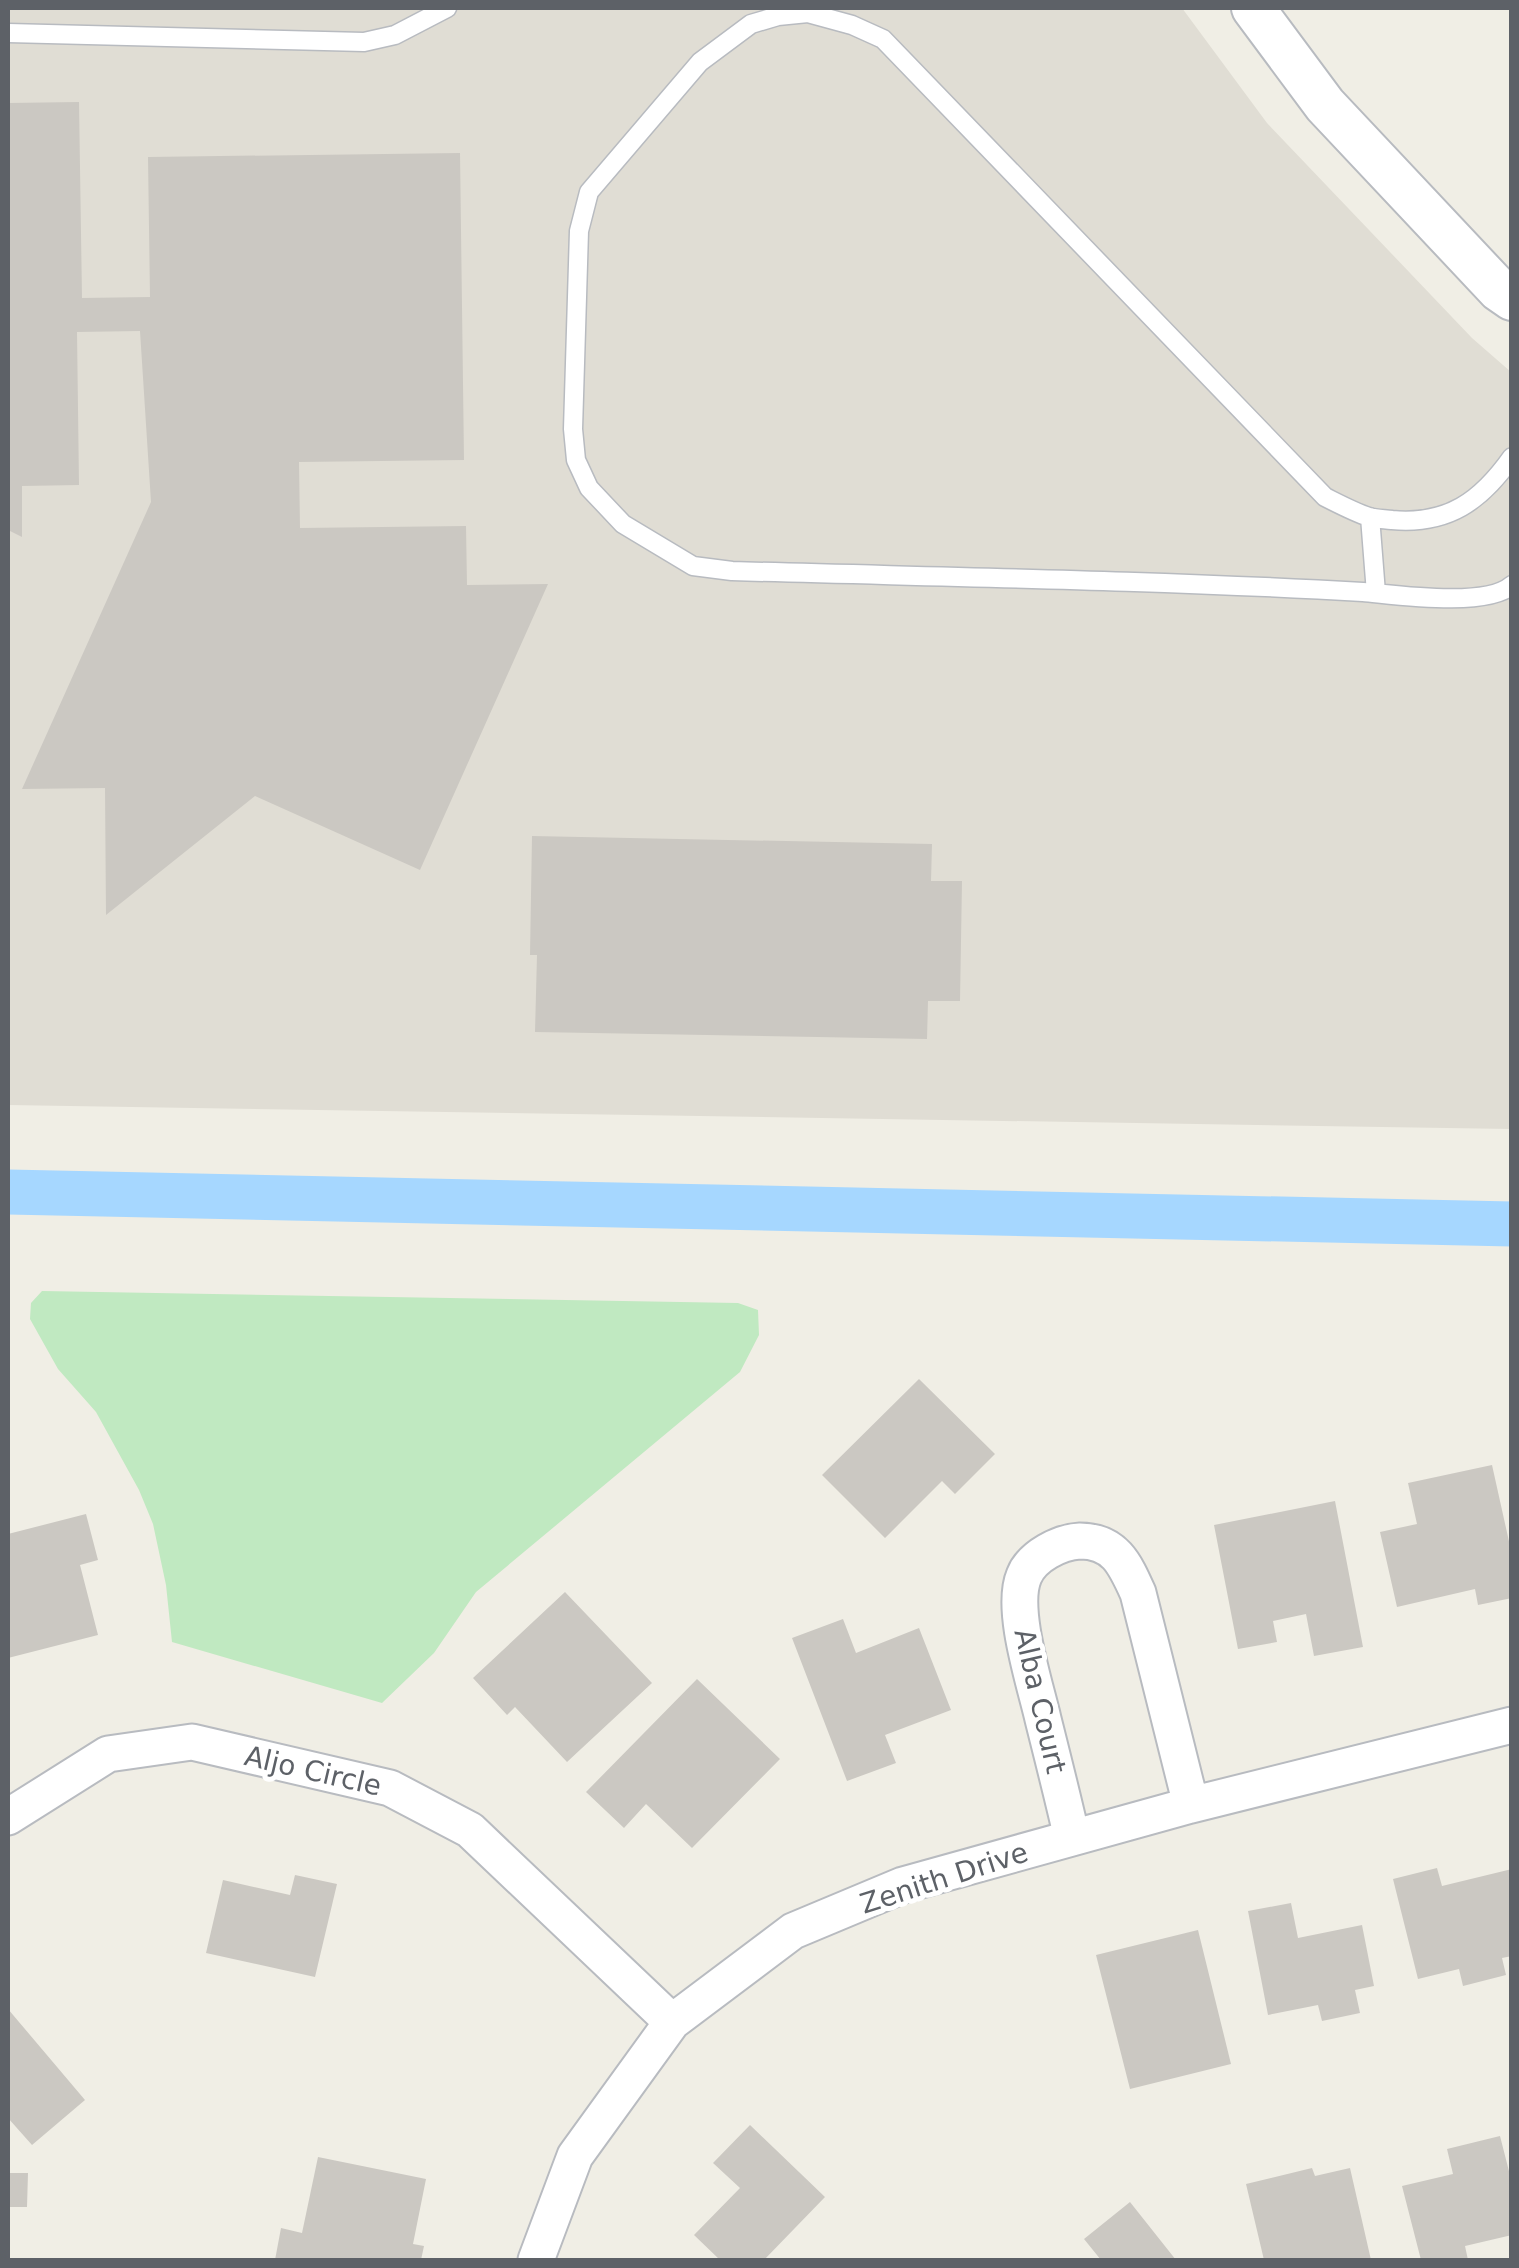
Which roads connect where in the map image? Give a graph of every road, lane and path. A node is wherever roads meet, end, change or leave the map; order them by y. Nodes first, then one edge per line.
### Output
1 (447, 8) edge
2 (1253, 8) edge
3 (8, 32) edge
4 (1512, 299) edge
5 (1512, 457) edge
6 (1370, 518) junction
7 (1512, 585) edge
8 (1376, 593) junction
9 (1512, 1725) edge
10 (1191, 1805) junction
11 (8, 1817) edge
12 (1072, 1838) junction
13 (672, 2022) junction
14 (536, 2260) edge

1 - 3 lane
2 - 4 street
5 - 6 lane
6 - 8 lane
6 - 8 lane
7 - 8 lane
9 - 10 street, Zenith Drive
10 - 12 street, Zenith Drive
10 - 12 street, Alba Court
11 - 13 street, Aljo Circle
12 - 13 street, Zenith Drive
13 - 14 street, Zenith Drive

